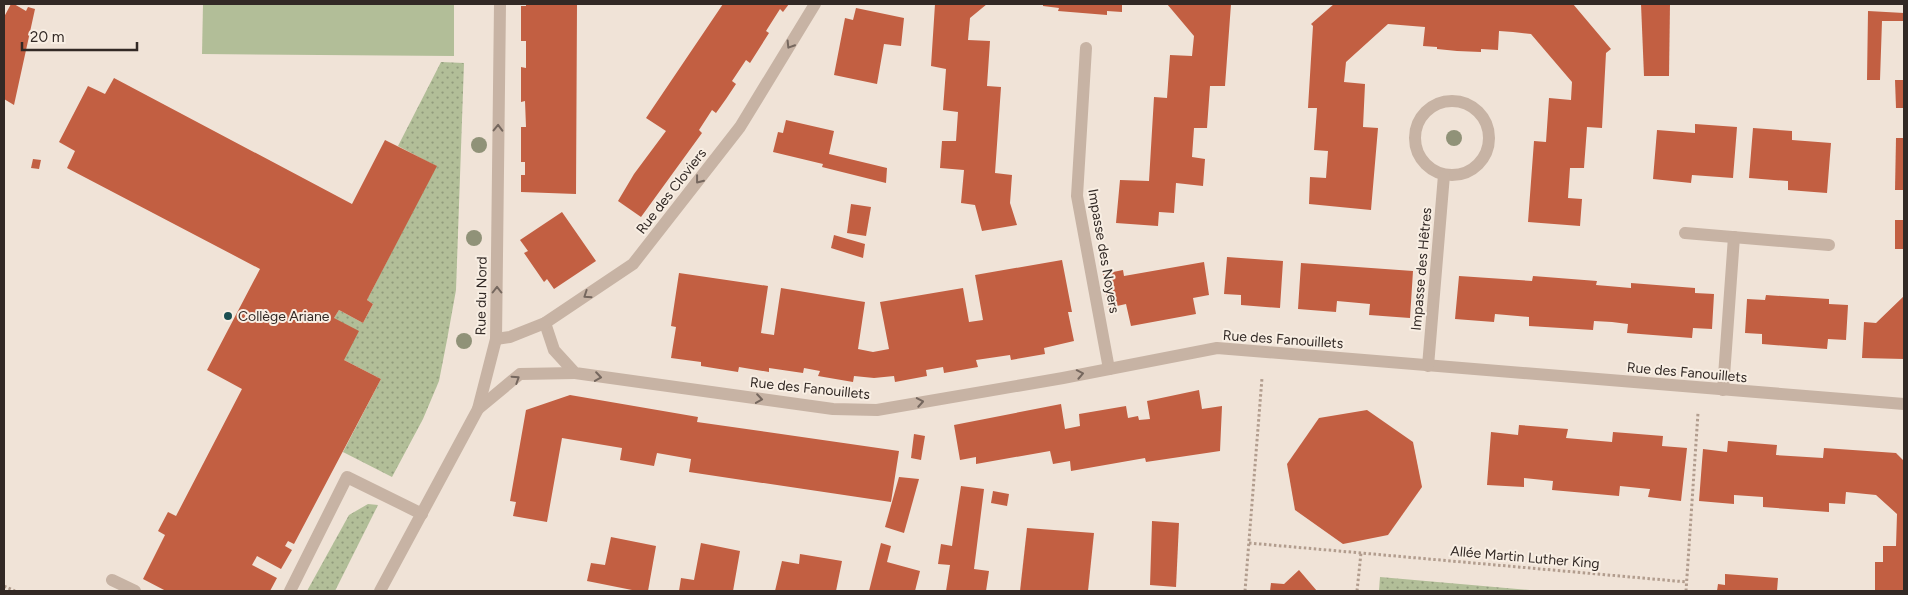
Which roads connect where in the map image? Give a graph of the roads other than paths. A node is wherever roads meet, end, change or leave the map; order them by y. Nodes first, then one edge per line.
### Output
1 (500, 4) edge
2 (816, 4) edge
3 (1086, 48) dead end
4 (1444, 175) junction
5 (1686, 233) dead end
6 (1734, 237) junction
7 (1829, 245) dead end
8 (545, 323) junction
9 (496, 339) junction
10 (1428, 366) junction
11 (1109, 368) junction
12 (576, 374) junction
13 (1723, 390) junction
14 (1904, 404) edge
15 (478, 409) junction
16 (422, 514) junction
17 (112, 580) dead end
18 (135, 591) edge
19 (290, 591) edge
20 (380, 591) edge

9 -> 1 street, Rue du Nord
2 -> 8 street, Rue des Cloviers
3 - 11 street, Impasse des Noyers
4 - 4 street
4 - 10 street, Impasse des Hêtres
5 - 6 street
6 - 7 street
6 - 13 street
8 - 9 street, Rue des Cloviers
8 - 12 street
9 - 15 street, Rue du Nord
10 - 11 street, Rue des Fanouillets
10 - 13 street, Rue des Fanouillets
12 -> 11 street, Rue des Fanouillets
15 -> 12 street, Rue des Fanouillets
13 - 14 street, Rue des Fanouillets
15 - 16 street, Rue du Nord
16 - 19 street
16 - 20 street, Rue du Nord
17 - 18 street

